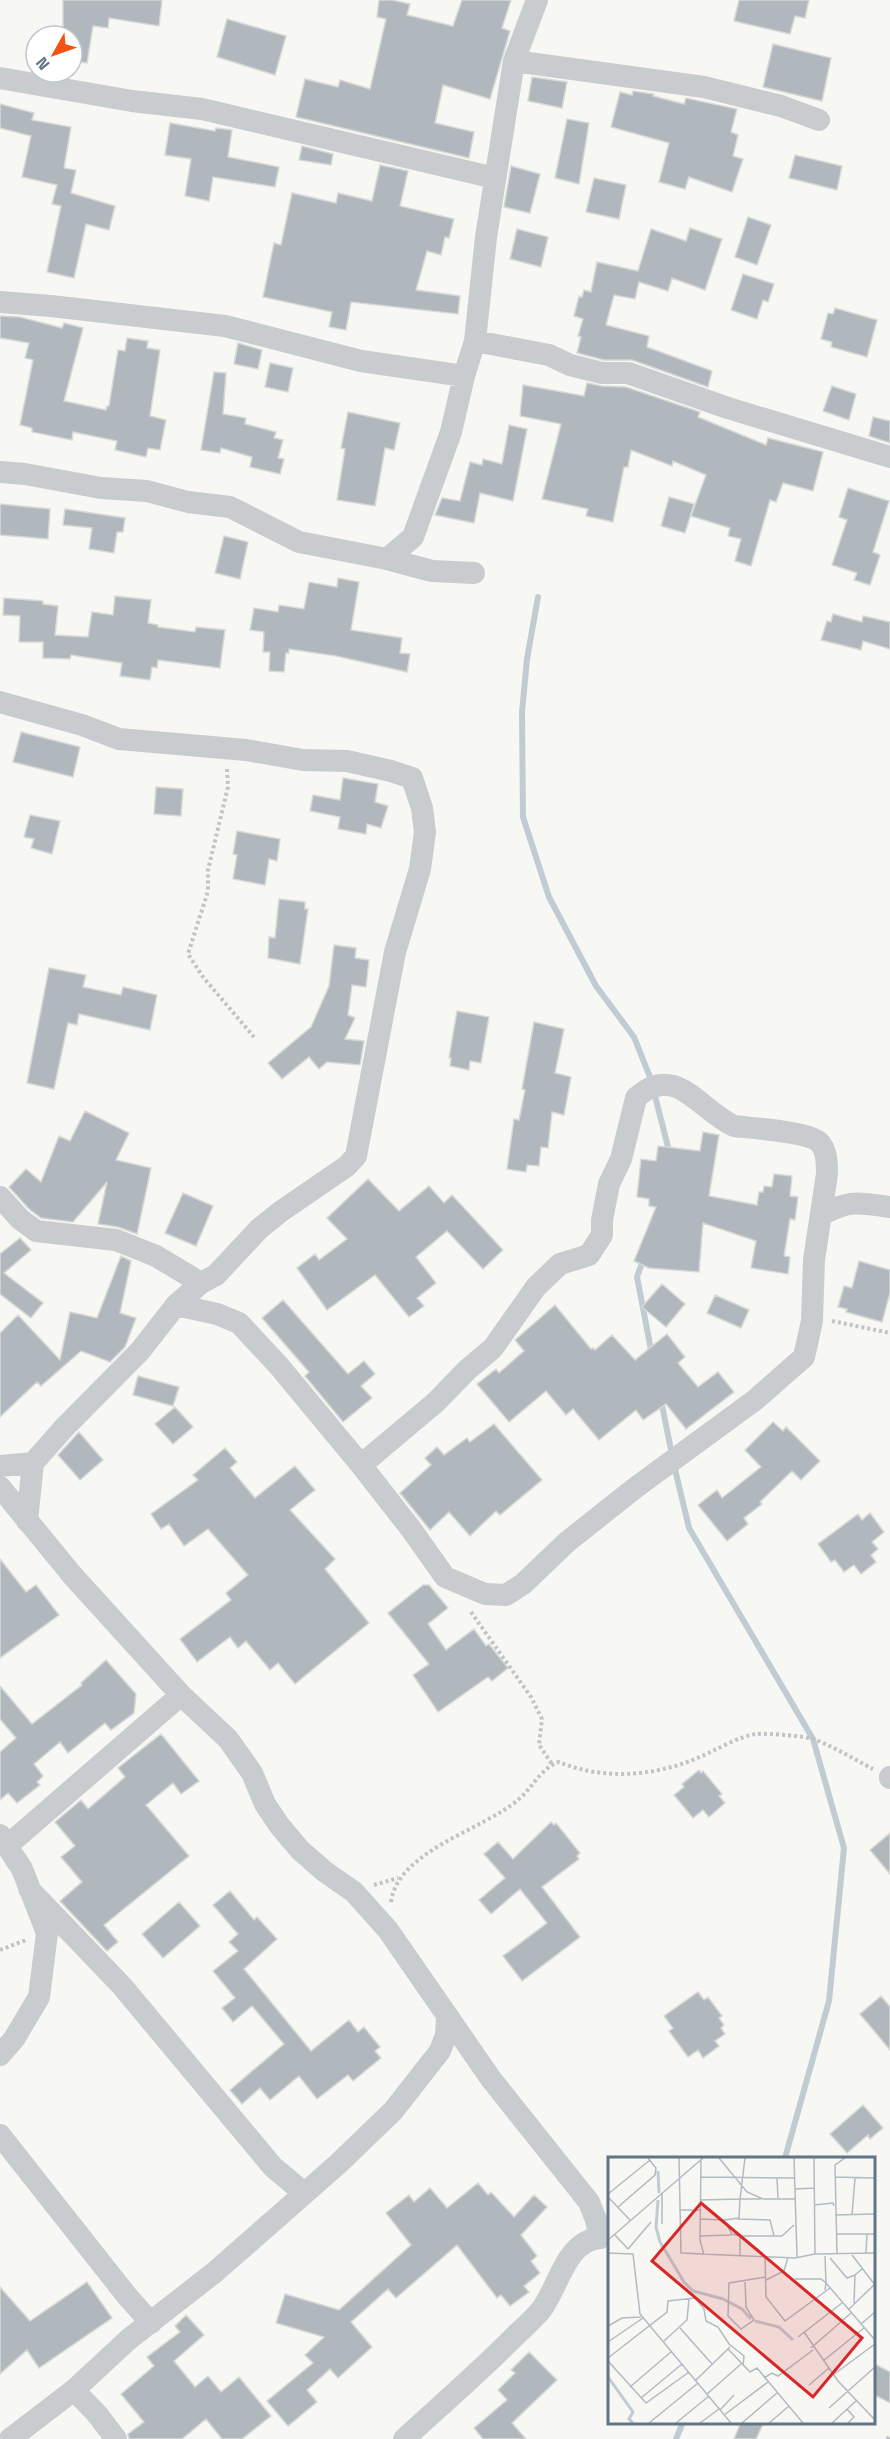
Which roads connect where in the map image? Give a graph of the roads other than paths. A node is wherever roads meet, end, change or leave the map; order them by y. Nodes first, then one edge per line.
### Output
1 (537, 0) edge
2 (514, 61) junction
3 (0, 78) edge
4 (819, 120) dead end
5 (495, 178) junction
6 (0, 302) edge
7 (475, 341) junction
8 (464, 376) junction
9 (890, 457) edge
10 (0, 472) edge
11 (387, 559) junction
12 (474, 573) dead end
13 (0, 702) edge
14 (827, 1174) junction
15 (0, 1197) edge
16 (857, 1202) junction
17 (890, 1207) edge
18 (821, 1215) junction
19 (201, 1283) junction
20 (176, 1305) junction
21 (33, 1464) junction
22 (361, 1465) junction
23 (0, 1466) edge
24 (0, 1487) edge
25 (27, 1521) junction
26 (181, 1695) junction
27 (4, 1840) edge
28 (29, 1889) junction
29 (447, 2019) junction
30 (0, 2055) edge
31 (0, 2135) edge
32 (304, 2193) junction
33 (151, 2323) junction
34 (74, 2390) junction
35 (10, 2439) edge
36 (116, 2439) edge
37 (404, 2439) edge

1 - 2 street
2 - 4 street
2 - 5 street
3 - 5 street
5 - 7 street
6 - 8 street
7 - 8 street
7 - 9 street
8 - 11 street
10 - 11 street
11 - 12 street
13 - 19 street
14 - 16 street
14 - 18 street
14 - 22 street
15 - 19 street
16 - 17 street
16 - 18 street
18 - 22 street
19 - 20 street
20 - 21 street
20 - 22 street
21 - 23 street
21 - 25 street
24 - 25 street
25 - 26 street
26 - 27 street
26 - 29 street
27 - 28 street
28 - 30 street
28 - 32 street
29 - 32 street
29 - 37 street
31 - 33 street
32 - 33 street
33 - 34 street
34 - 35 street
34 - 36 street

